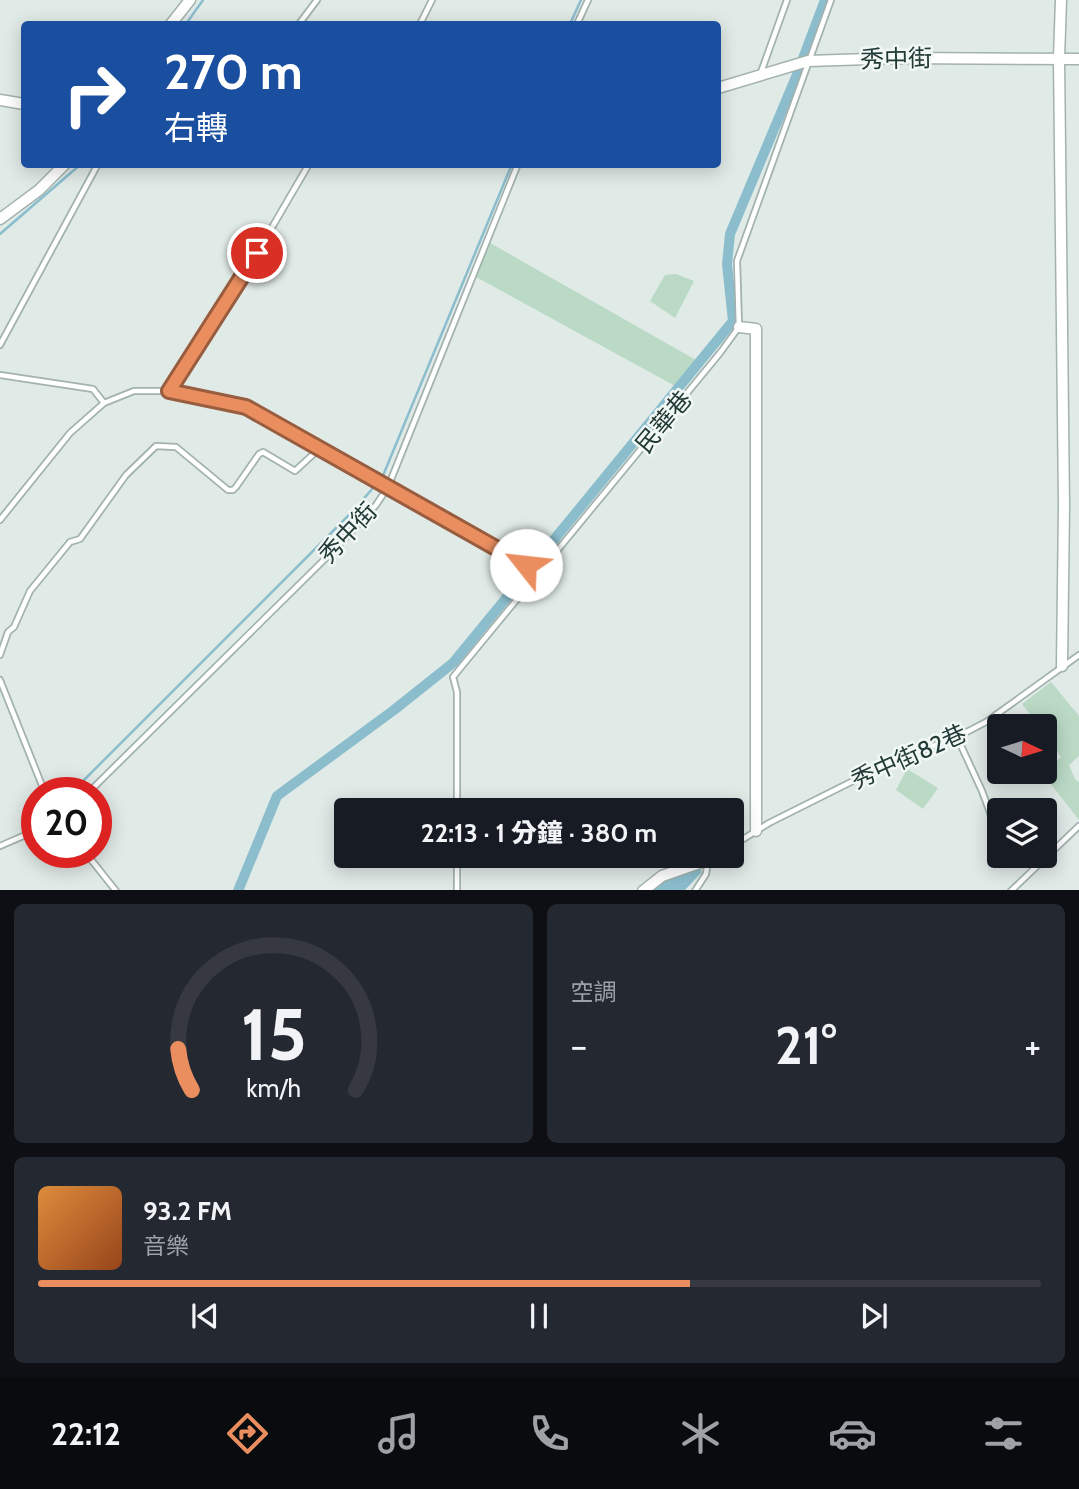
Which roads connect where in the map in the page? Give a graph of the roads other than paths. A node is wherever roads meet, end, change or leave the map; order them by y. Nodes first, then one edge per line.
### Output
1 (190, 0) edge
2 (317, 0) edge
3 (432, 0) edge
4 (588, 0) edge
5 (787, 0) edge
6 (831, 0) edge
7 (1061, 0) edge
8 (173, 21) edge
9 (301, 21) edge
10 (422, 21) edge
11 (578, 21) edge
12 (1059, 58) junction
13 (1079, 59) edge
14 (808, 61) junction
15 (760, 76) junction
16 (721, 87) edge
17 (0, 100) edge
18 (21, 104) edge
19 (61, 168) edge
20 (95, 168) edge
21 (307, 168) edge
22 (515, 168) edge
23 (0, 219) edge
24 (740, 327) junction
25 (0, 345) edge
26 (0, 375) edge
27 (169, 391) junction
28 (104, 403) junction
29 (318, 449) junction
30 (388, 487) junction
31 (0, 520) edge
32 (526, 565) dead end
33 (1079, 655) edge
34 (0, 656) edge
35 (1062, 666) junction
36 (0, 680) edge
37 (957, 737) junction
38 (39, 777) edge
39 (104, 777) edge
40 (457, 798) edge
41 (987, 805) edge
42 (1079, 826) edge
43 (756, 831) junction
44 (21, 837) edge
45 (744, 838) edge
46 (0, 846) edge
47 (1057, 846) edge
48 (98, 868) edge
49 (457, 868) edge
50 (684, 868) edge
51 (708, 868) edge
52 (1033, 868) edge
53 (115, 890) edge
54 (457, 890) edge
55 (644, 890) edge
56 (696, 890) edge
57 (1012, 890) edge

1 - 8 street
2 - 9 lane
3 - 10 lane
4 - 11 lane
5 - 15 lane
6 - 14 lane
7 - 12 street
12 - 13 street, 秀中街
12 - 14 street, 秀中街
12 - 35 street
14 - 15 street, 秀中街
14 - 24 lane
15 - 16 street, 秀中街
17 - 18 street
19 - 23 street
20 - 25 lane
21 - 27 lane
22 - 30 lane, 秀中街
24 - 40 lane, 民華巷
24 - 43 street
26 - 28 lane
27 - 28 lane
27 - 29 lane
28 - 31 lane
29 - 30 lane
29 - 34 lane
30 - 32 lane
30 - 39 lane, 秀中街
33 - 35 lane, 秀中街82巷
35 - 37 lane, 秀中街82巷
36 - 38 lane
37 - 41 lane
37 - 43 lane, 秀中街82巷
42 - 47 lane
43 - 45 lane, 秀中街82巷
44 - 46 lane
48 - 53 lane
49 - 54 lane
50 - 55 street
51 - 56 lane
52 - 57 lane

